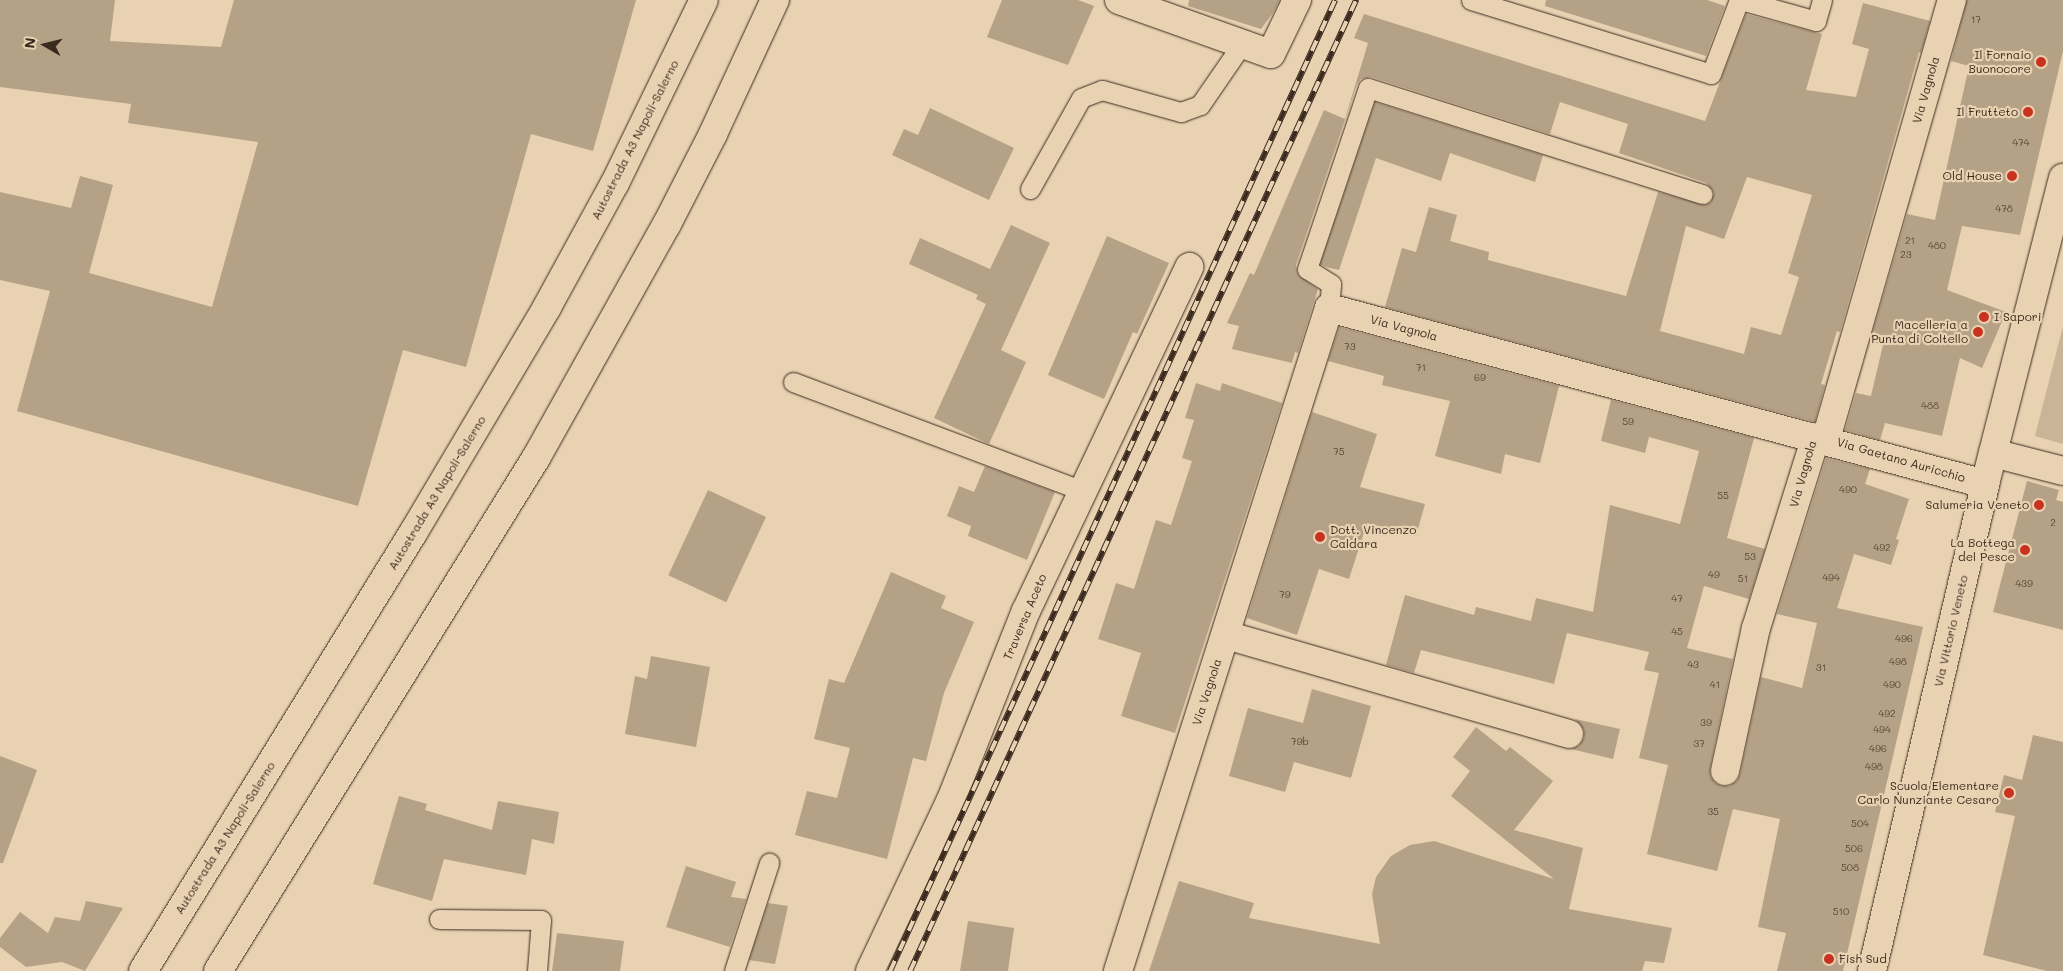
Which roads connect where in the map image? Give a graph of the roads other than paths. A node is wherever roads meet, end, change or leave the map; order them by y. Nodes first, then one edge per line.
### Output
1 (704, 0) edge
2 (775, 0) edge
3 (1119, 0) edge
4 (1297, 0) edge
5 (1471, 0) edge
6 (1740, 0) edge
7 (1822, 0) edge
8 (1952, 0) edge
9 (1242, 44) junction
10 (2063, 178) edge
11 (1030, 189) dead end
12 (1703, 194) dead end
13 (2060, 204) edge
14 (1189, 267) dead end
15 (1329, 308) junction
16 (794, 382) dead end
17 (1821, 438) junction
18 (1994, 453) junction
19 (2063, 471) edge
20 (1985, 484) junction
21 (1083, 491) junction
22 (1226, 635) junction
23 (1569, 734) dead end
24 (1725, 770) dead end
25 (768, 863) dead end
26 (439, 919) dead end
27 (144, 971) edge
28 (218, 971) edge
29 (537, 971) edge
30 (734, 971) edge
31 (870, 971) edge
32 (1118, 971) edge
33 (1872, 971) edge

1 - 27 main road, Autostrada A3 Napoli-Salerno
2 - 28 main road
3 - 9 main road
4 - 9 main road
5 - 6 lane
6 - 7 lane
8 - 17 main road, Via Vagnola
9 - 11 lane
10 - 13 main road, Via Vittorio Veneto
12 - 15 lane
13 - 18 main road, Via Vittorio Veneto
14 - 21 main road, Traversa Aceto
15 - 17 main road, Via Vagnola
15 - 22 main road, Via Vagnola
16 - 21 lane
17 - 20 main road, Via Gaetano Auricchio
17 - 24 main road, Via Vagnola
18 - 19 main road
18 - 20 main road, Via Vittorio Veneto
20 - 33 main road, Via Vittorio Veneto
21 - 31 main road, Traversa Aceto
22 - 23 main road
22 - 32 main road, Via Vagnola
25 - 30 lane
26 - 29 lane

